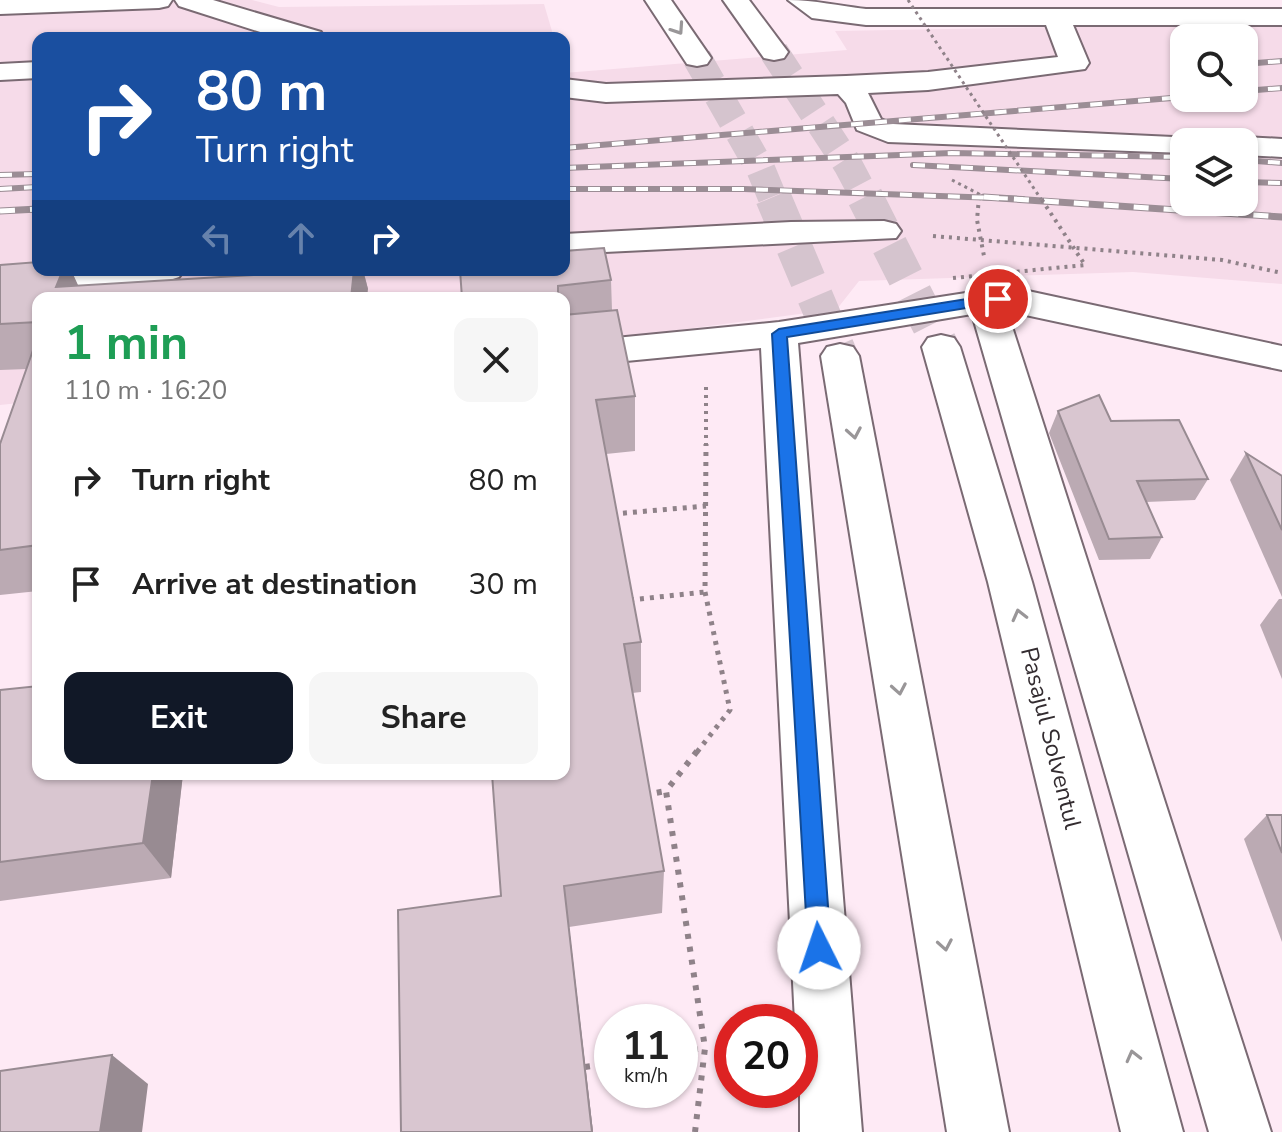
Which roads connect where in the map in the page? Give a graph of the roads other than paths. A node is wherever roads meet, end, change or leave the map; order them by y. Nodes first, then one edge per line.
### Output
1 (159, 0) edge
2 (188, 0) edge
3 (658, 0) edge
4 (736, 0) edge
5 (801, 0) edge
6 (0, 6) edge
7 (1282, 17) edge
8 (1057, 19) junction
9 (288, 32) edge
10 (774, 52) tunnel mouth
11 (697, 58) tunnel mouth
12 (32, 70) edge
13 (0, 72) edge
14 (846, 85) junction
15 (570, 89) edge
16 (1170, 143) edge
17 (1258, 147) edge
18 (1282, 148) edge
19 (884, 231) road end
20 (570, 244) edge
21 (114, 276) edge
22 (0, 289) edge
23 (979, 292) junction
24 (779, 334) junction
25 (941, 347) tunnel mouth
26 (570, 354) edge
27 (840, 356) tunnel mouth
28 (1282, 358) edge
29 (831, 1132) edge
30 (978, 1132) edge
31 (1152, 1132) edge
32 (1240, 1132) edge

1 - 6 main road
2 - 9 main road
3 -> 11 main road
4 - 10 main road
5 - 8 main road
7 - 8 main road
8 - 14 main road
12 - 13 main road
14 - 15 main road
14 - 16 main road
17 - 18 main road
19 - 20 main road
21 - 22 main road
23 - 24 main road
23 - 28 main road
23 - 32 main road
24 - 26 main road
24 - 29 main road
31 -> 25 main road, Pasajul Solventul
27 -> 30 main road

